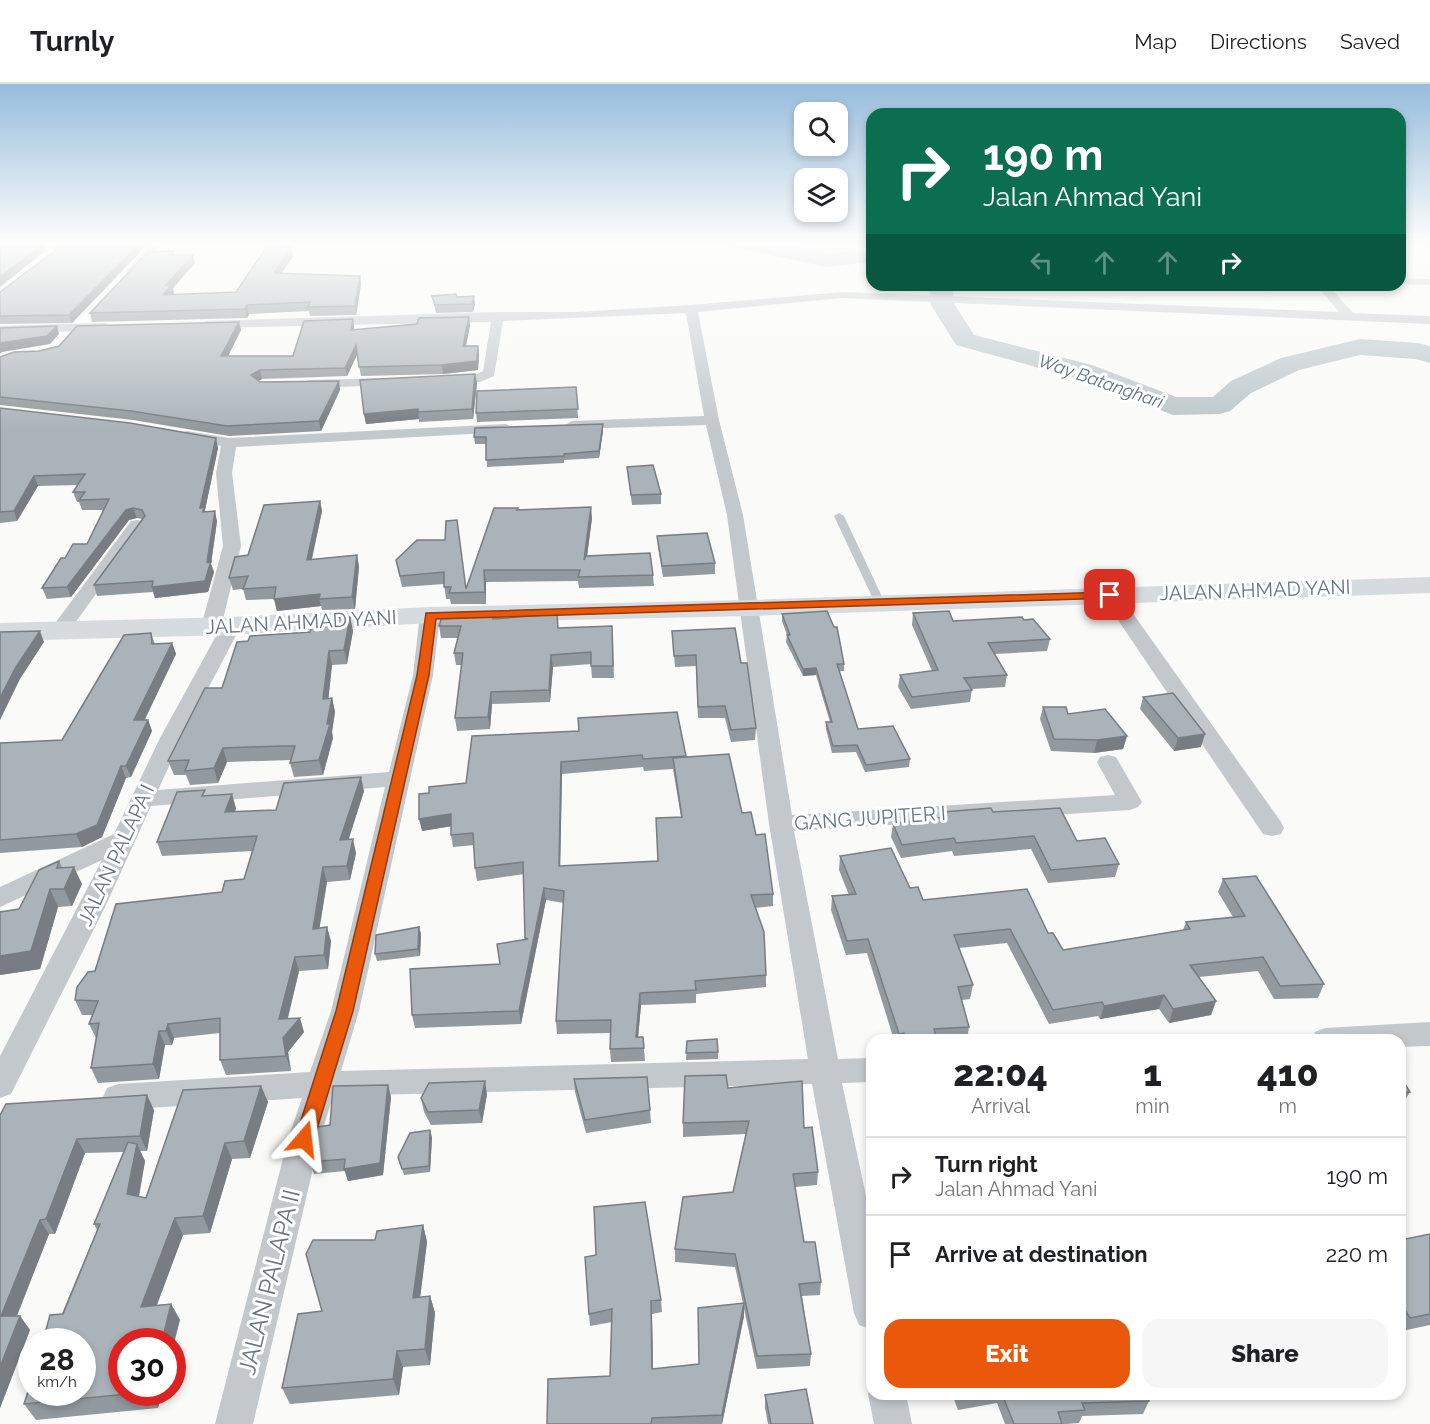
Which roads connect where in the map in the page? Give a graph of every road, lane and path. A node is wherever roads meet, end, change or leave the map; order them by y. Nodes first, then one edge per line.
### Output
1 (731, 305) edge
2 (1113, 305) edge
3 (1339, 305) edge
4 (691, 309) junction
5 (88, 315) edge
6 (1348, 315) junction
7 (498, 316) junction
8 (1430, 320) edge
9 (190, 325) edge
10 (120, 327) edge
11 (74, 328) junction
12 (0, 330) edge
13 (62, 342) edge
14 (398, 381) edge
15 (432, 381) edge
16 (296, 384) edge
17 (712, 420) junction
18 (558, 426) edge
19 (523, 427) edge
20 (175, 433) edge
21 (229, 443) junction
22 (839, 516) dead end
23 (137, 525) edge
24 (1430, 585) edge
25 (1110, 595) junction
26 (880, 603) junction
27 (749, 608) junction
28 (430, 615) junction
29 (221, 627) junction
30 (60, 630) junction
31 (0, 632) edge
32 (1108, 762) dead end
33 (399, 779) junction
34 (143, 799) junction
35 (781, 824) junction
36 (1272, 828) dead end
37 (124, 839) junction
38 (0, 898) edge
39 (1430, 1034) edge
40 (1406, 1035) edge
41 (866, 1070) edge
42 (825, 1071) junction
43 (321, 1084) junction
44 (0, 1085) edge
45 (95, 1098) edge
46 (866, 1282) edge
47 (888, 1400) edge
48 (234, 1424) edge
49 (893, 1424) edge

1 - 4 street
2 - 6 street
3 - 6 street
4 - 7 street
4 - 17 street
5 - 11 street
6 - 8 street
7 - 9 street
7 - 15 street
10 - 11 street
11 - 12 street
11 - 13 street
14 - 16 street
17 - 18 street
17 - 27 street
19 - 21 street
20 - 21 street
21 - 29 street, JALAN PALAPA I
22 - 26 lane
23 - 30 street
24 - 25 main road, JALAN AHMAD YANI
25 - 26 main road, JALAN AHMAD YANI
25 - 36 street
26 - 27 main road, JALAN AHMAD YANI
27 - 28 main road, JALAN AHMAD YANI
27 - 35 street
28 - 29 main road, JALAN AHMAD YANI
28 - 33 street, JALAN PALAPA II
29 - 30 main road, JALAN AHMAD YANI
29 - 34 street, JALAN PALAPA I
30 - 31 main road, JALAN AHMAD YANI
32 - 35 street, GANG JUPITER I
33 - 34 street
33 - 43 street, JALAN PALAPA II
34 - 37 street, JALAN PALAPA I
35 - 42 street
37 - 38 street
37 - 44 street, JALAN PALAPA I
39 - 40 street
41 - 42 street
42 - 43 street
42 - 46 street
43 - 45 street
43 - 48 street, JALAN PALAPA II
47 - 49 street

